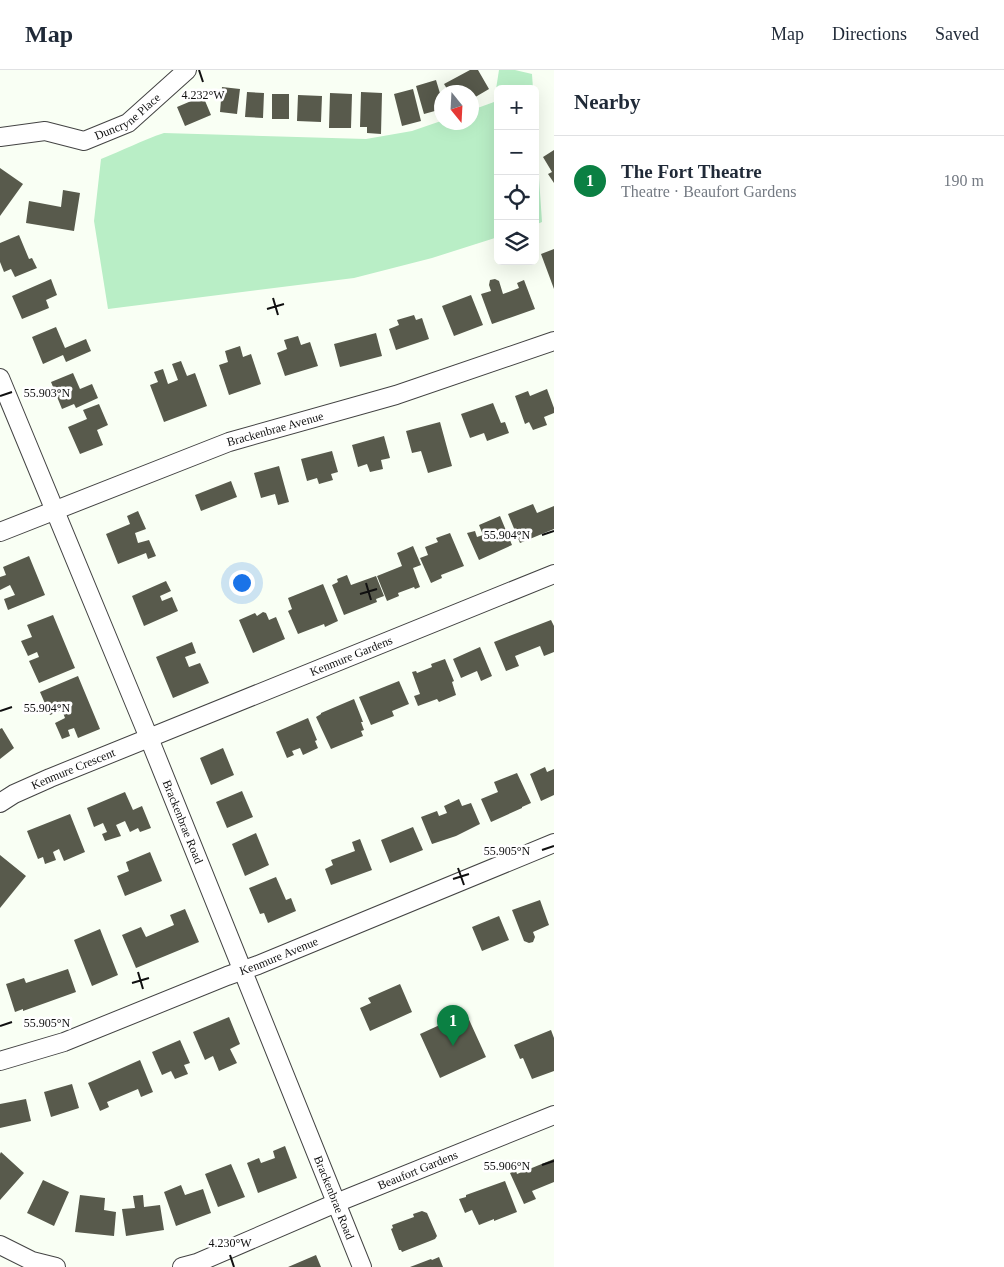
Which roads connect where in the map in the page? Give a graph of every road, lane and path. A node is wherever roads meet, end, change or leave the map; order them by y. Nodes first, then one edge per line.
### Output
1 (186, 70) edge
2 (0, 137) edge
3 (554, 341) edge
4 (0, 378) edge
5 (55, 510) junction
6 (0, 532) edge
7 (554, 574) edge
8 (149, 738) junction
9 (0, 802) edge
10 (554, 842) edge
11 (243, 970) junction
12 (0, 1061) edge
13 (554, 1115) edge
14 (336, 1203) junction
15 (0, 1245) edge
16 (56, 1267) edge
17 (182, 1267) edge
18 (362, 1267) edge

1 - 2 street, Duncryne Place
3 - 5 street, Brackenbrae Avenue
4 - 5 street, Brackenbrae Road
5 - 6 street, Brackenbrae Avenue
5 - 8 street, Brackenbrae Road
7 - 8 street, Kenmure Gardens
8 - 9 street, Kenmure Crescent
8 - 11 street, Brackenbrae Road
10 - 11 street, Kenmure Avenue
11 - 12 street, Kenmure Avenue
11 - 14 street, Brackenbrae Road
13 - 14 street, Beaufort Gardens
14 - 17 street
14 - 18 street, Brackenbrae Road
15 - 16 street

